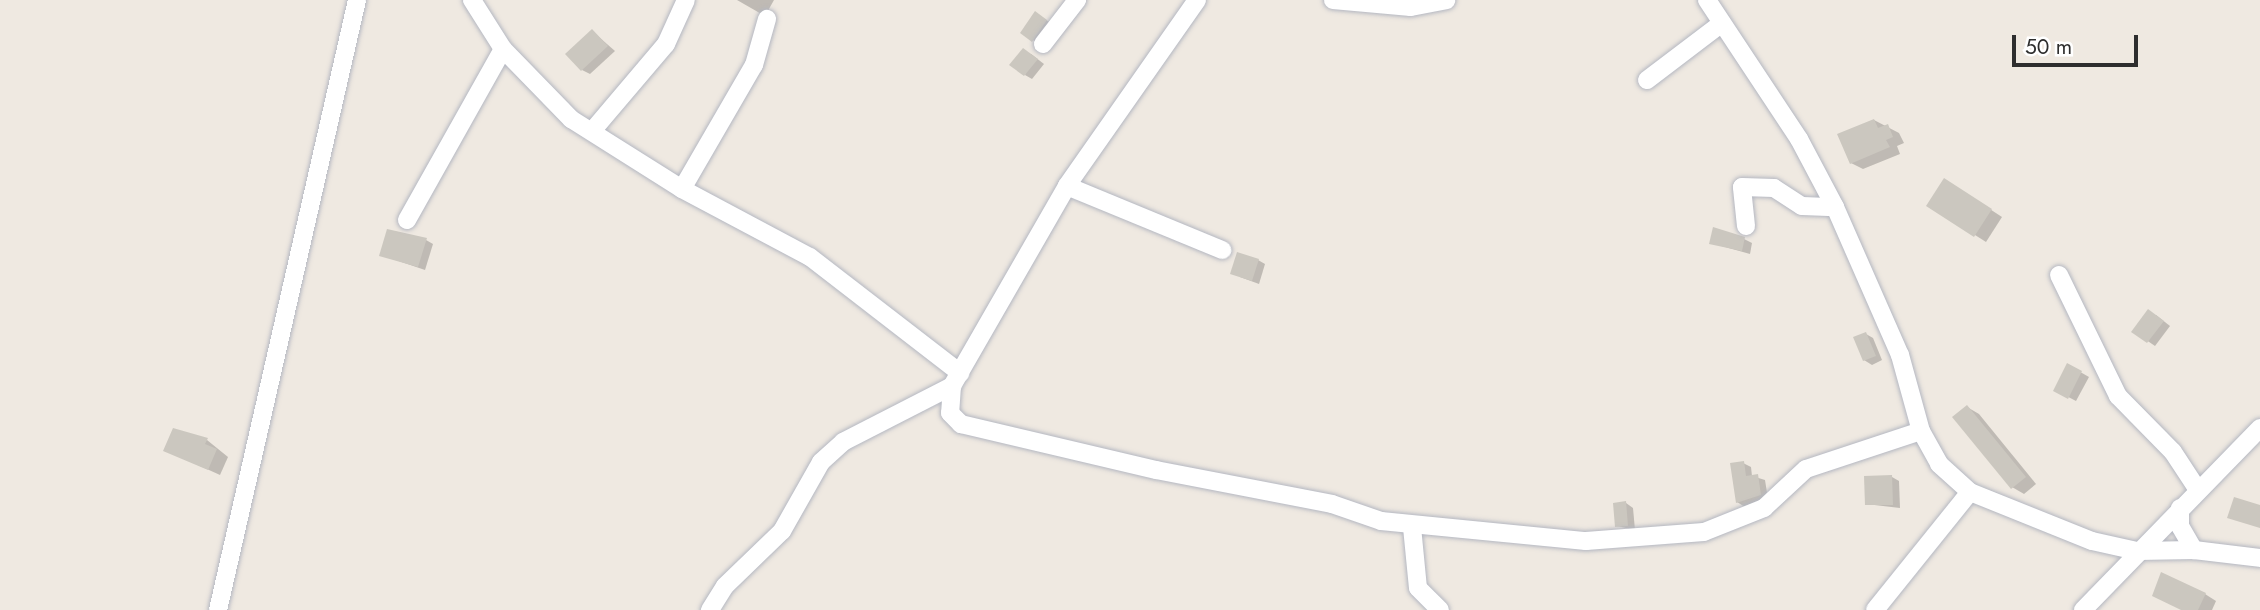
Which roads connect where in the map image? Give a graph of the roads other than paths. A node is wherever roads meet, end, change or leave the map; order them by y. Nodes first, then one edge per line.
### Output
1 (357, 0) edge
2 (472, 0) edge
3 (686, 0) edge
4 (1077, 0) edge
5 (1196, 0) edge
6 (1333, 0) edge
7 (1446, 0) edge
8 (1707, 0) edge
9 (767, 19) dead end
10 (1722, 23) junction
11 (1043, 44) dead end
12 (503, 49) junction
13 (1647, 80) dead end
14 (593, 130) junction
15 (1067, 186) junction
16 (682, 189) junction
17 (1835, 207) junction
18 (407, 220) dead end
19 (1746, 226) dead end
20 (1222, 250) dead end
21 (2059, 275) dead end
22 (956, 379) junction
23 (2260, 428) edge
24 (1921, 431) junction
25 (2198, 490) junction
26 (1970, 492) junction
27 (2180, 508) junction
28 (1412, 527) junction
29 (2194, 550) junction
30 (2137, 551) junction
31 (2260, 558) edge
32 (218, 610) edge
33 (710, 610) edge
34 (1440, 610) edge
35 (1875, 610) edge
36 (2083, 610) edge

1 - 32 street
2 - 12 street
3 - 14 street
4 - 11 street
5 - 15 street
6 - 7 street
8 - 10 street
9 - 16 street
10 - 13 street
10 - 17 street
12 - 14 street
12 - 18 street
14 - 16 street
15 - 20 street
15 - 22 street
16 - 22 street
17 - 19 street
17 - 24 street
21 - 25 street
22 - 28 street
22 - 33 street
23 - 25 street
24 - 26 street
24 - 28 street
25 - 27 street
26 - 30 street
26 - 35 street
27 - 29 street
27 - 30 street
28 - 34 street
29 - 30 street
29 - 31 street
30 - 36 street

